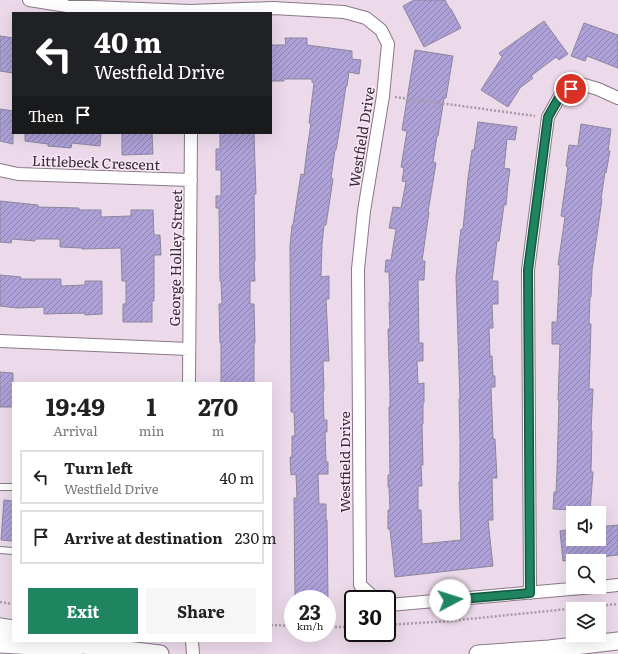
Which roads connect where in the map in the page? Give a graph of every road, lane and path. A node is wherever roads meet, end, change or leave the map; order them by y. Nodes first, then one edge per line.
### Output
1 (29, 0) edge
2 (190, 12) edge
3 (383, 96) junction
4 (618, 98) edge
5 (548, 117) junction
6 (191, 134) edge
7 (0, 170) edge
8 (191, 180) junction
9 (0, 341) edge
10 (189, 349) junction
11 (189, 382) edge
12 (0, 487) edge
13 (12, 487) edge
14 (0, 550) edge
15 (12, 551) edge
16 (618, 585) edge
17 (606, 586) edge
18 (365, 590) edge
19 (566, 590) edge
20 (530, 593) junction
21 (0, 602) edge
22 (12, 604) edge
23 (618, 604) edge
24 (396, 605) edge
25 (396, 624) edge
26 (272, 625) edge
27 (284, 626) edge
28 (0, 627) edge
29 (12, 629) edge
30 (618, 641) edge
31 (192, 642) edge
32 (80, 643) edge
33 (0, 644) edge
34 (160, 654) edge
35 (193, 654) edge
36 (478, 654) edge

1 - 2 street, Westfield Drive
2 - 3 street, Westfield Drive
3 - 5 path
3 - 18 street, Westfield Drive
4 - 5 street
5 - 20 street
6 - 8 street, George Holley Street
7 - 8 street, Littlebeck Crescent
8 - 10 street, George Holley Street
9 - 10 street
10 - 11 street, George Holley Street
12 - 13 lane
14 - 15 lane
16 - 17 street
19 - 20 street
20 - 24 street
21 - 22 path
23 - 25 path
26 - 27 path
28 - 29 street
30 - 36 street
31 - 35 street
32 - 33 street
32 - 34 street

